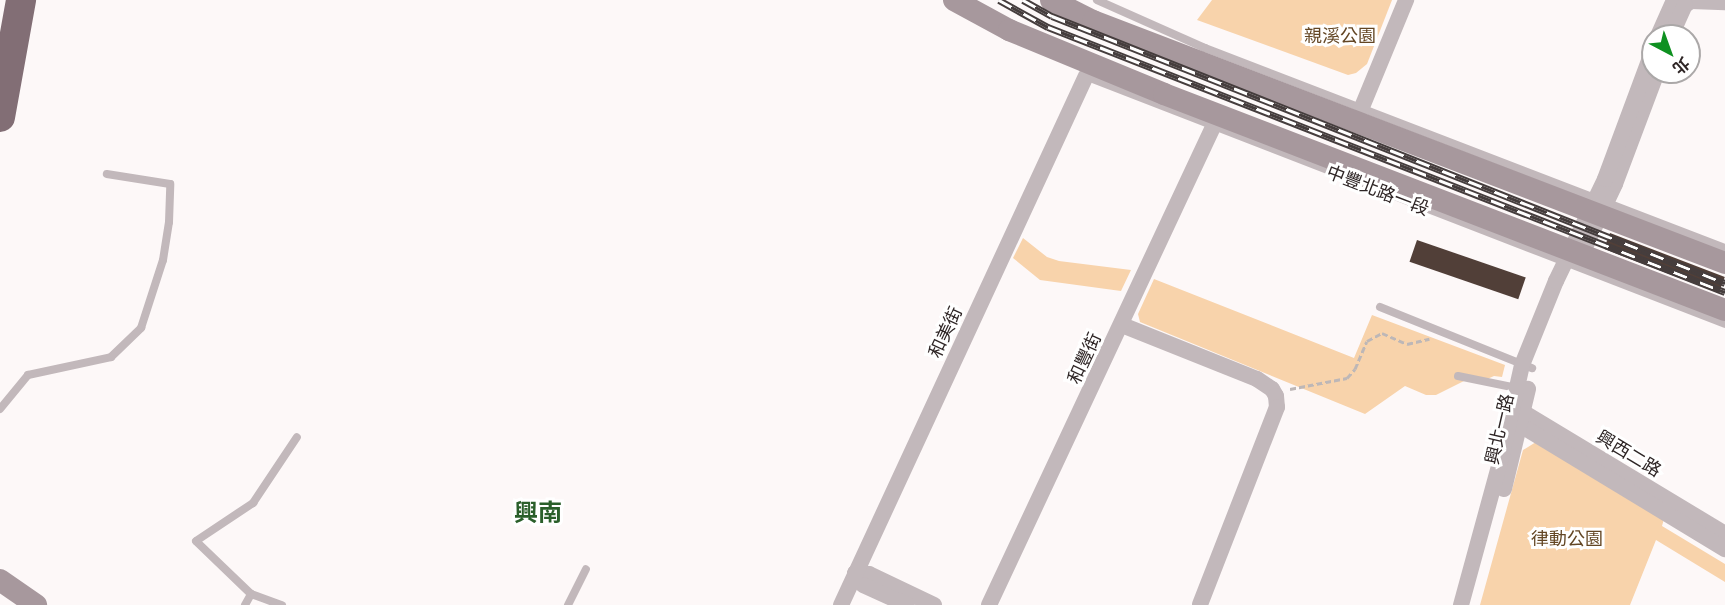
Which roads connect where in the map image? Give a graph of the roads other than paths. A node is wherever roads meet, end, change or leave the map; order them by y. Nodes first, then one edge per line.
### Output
1 (8, 0) edge
2 (21, 0) edge
3 (954, 0) edge
4 (1051, 0) edge
5 (1097, 0) edge
6 (1406, 0) edge
7 (1679, 2) edge
8 (1725, 2) edge
9 (1665, 24) edge
10 (1674, 24) edge
11 (1038, 43) junction
12 (1086, 76) junction
13 (1641, 84) edge
14 (1652, 84) edge
15 (0, 101) edge
16 (1362, 107) junction
17 (0, 117) edge
18 (1213, 127) junction
19 (108, 174) dead end
20 (1598, 207) junction
21 (1725, 248) edge
22 (1573, 258) junction
23 (1725, 263) edge
24 (1380, 307) dead end
25 (1725, 310) edge
26 (1725, 324) edge
27 (1122, 325) junction
28 (1527, 366) junction
29 (1458, 376) dead end
30 (1517, 388) junction
31 (0, 409) edge
32 (1518, 417) junction
33 (297, 437) dead end
34 (1725, 534) edge
35 (1725, 549) edge
36 (586, 569) dead end
37 (855, 573) junction
38 (0, 580) edge
39 (251, 594) junction
40 (36, 605) edge
41 (245, 605) edge
42 (282, 605) edge
43 (568, 605) edge
44 (841, 605) edge
45 (907, 605) edge
46 (934, 605) edge
47 (989, 605) edge
48 (1200, 605) edge
49 (1461, 605) edge
50 (1472, 605) edge

1 - 15 highway
2 - 17 highway
3 - 11 main road, 中豐北路一段
4 - 20 main road
5 - 16 lane
6 - 16 street
7 - 8 street
7 - 9 street
7 - 10 street
11 - 12 lane, 中豐北路一段
11 - 22 main road, 中豐北路一段
12 - 18 lane, 中豐北路一段
12 - 37 street, 和美街
13 - 20 street
14 - 20 street
16 - 20 lane
18 - 22 lane, 中豐北路一段
18 - 27 street, 和豐街
19 - 31 lane
20 - 21 lane
20 - 22 street, 興北一路
20 - 23 main road
22 - 25 main road, 中豐北路一段
22 - 26 lane, 中豐北路一段
22 - 28 street, 興北一路
24 - 28 lane
27 - 47 street, 和豐街
27 - 48 street
28 - 30 street
28 - 32 street, 興北一路
29 - 30 lane
30 - 32 street
32 - 34 street, 興西二路
32 - 35 street
32 - 49 street
32 - 50 street, 興北一路
33 - 39 lane
36 - 43 lane
37 - 44 street, 和美街
37 - 45 street
37 - 46 street
38 - 40 main road
39 - 41 lane
39 - 42 lane

